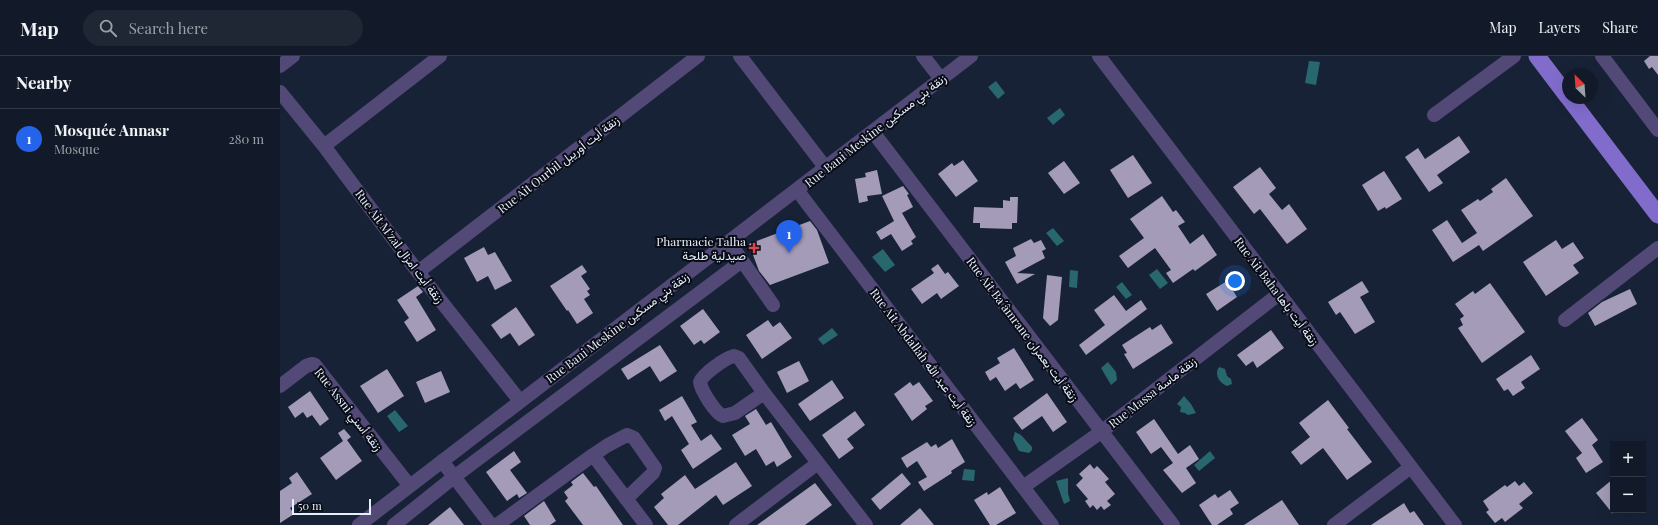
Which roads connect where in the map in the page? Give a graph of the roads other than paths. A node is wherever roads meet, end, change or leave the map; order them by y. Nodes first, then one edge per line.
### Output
1 (293, 56) edge
2 (440, 56) edge
3 (698, 56) edge
4 (740, 56) edge
5 (923, 56) edge
6 (971, 56) edge
7 (1099, 56) edge
8 (1514, 56) edge
9 (1537, 56) edge
10 (1602, 56) edge
11 (280, 66) edge
12 (941, 79) junction
13 (1562, 89) edge
14 (280, 92) edge
15 (1573, 104) edge
16 (1434, 115) dead end
17 (1658, 130) edge
18 (873, 132) junction
19 (324, 146) junction
20 (825, 167) junction
21 (797, 190) junction
22 (1658, 215) edge
23 (729, 242) junction
24 (1658, 248) edge
25 (742, 261) junction
26 (418, 272) junction
27 (1279, 294) junction
28 (773, 305) dead end
29 (1564, 320) dead end
30 (280, 386) edge
31 (764, 393) junction
32 (520, 401) junction
33 (1101, 432) junction
34 (593, 455) junction
35 (442, 461) junction
36 (818, 462) junction
37 (1411, 467) junction
38 (454, 477) junction
39 (409, 485) junction
40 (1023, 487) junction
41 (626, 498) junction
42 (359, 525) edge
43 (394, 525) edge
44 (491, 525) edge
45 (498, 525) edge
46 (646, 525) edge
47 (736, 525) edge
48 (866, 525) edge
49 (1052, 525) edge
50 (1173, 525) edge
51 (1334, 525) edge
52 (1455, 525) edge

1 - 11 street
2 - 19 street
3 - 26 street, Rue Ait Ourbil زنقة أيت أوريبل
4 - 20 street
5 - 12 street
6 - 12 street, Rue Bani Meskine زنقة بني مسكين
7 - 27 street, Rue Ait Baha زنقة أيت باها
8 - 16 street
9 - 13 main road
10 - 17 street
12 - 18 street, Rue Bani Meskine زنقة بني مسكين
14 - 19 street, Rue Ait M'zal زنقة أيت امزال
15 - 22 main road
18 - 20 street, Rue Bani Meskine زنقة بني مسكين
18 - 33 street, Rue Ait Ba´âmrane زنقة أيت بعمران
19 - 26 street, Rue Ait M'zal زنقة أيت امزال
20 - 21 street, Rue Bani Meskine زنقة بني مسكين
21 - 23 street, Rue Bani Meskine زنقة بني مسكين
21 - 40 street, Rue Ait Abdallah زنقة أيت عبد الله
23 - 25 street
23 - 32 street, Rue Bani Meskine زنقة بني مسكين
24 - 29 street
25 - 28 street
25 - 38 street
26 - 32 street, Rue Ait M'zal زنقة أيت امزال
27 - 33 street, Rue Massa زنقة ماسة
27 - 37 street, Rue Ait Baha زنقة أيت باها
30 - 39 street, Rue Assni زنقة أسني
31 - 31 street
31 - 36 street
32 - 35 street, Rue Bani Meskine زنقة بني مسكين
33 - 40 street, Rue Massa زنقة ماسة
33 - 50 street, Rue Ait Ba´âmrane زنقة أيت بعمران
34 - 41 street
34 - 41 street
34 - 45 street
35 - 38 street
35 - 39 street, Rue Bani Meskine زنقة بني مسكين
36 - 47 street
36 - 48 street
37 - 51 street
37 - 52 street, Rue Ait Baha زنقة أيت باها
38 - 43 street
38 - 44 street
39 - 42 street, Rue Bani Meskine زنقة بني مسكين
40 - 49 street, Rue Ait Abdallah زنقة أيت عبد الله
41 - 46 street

